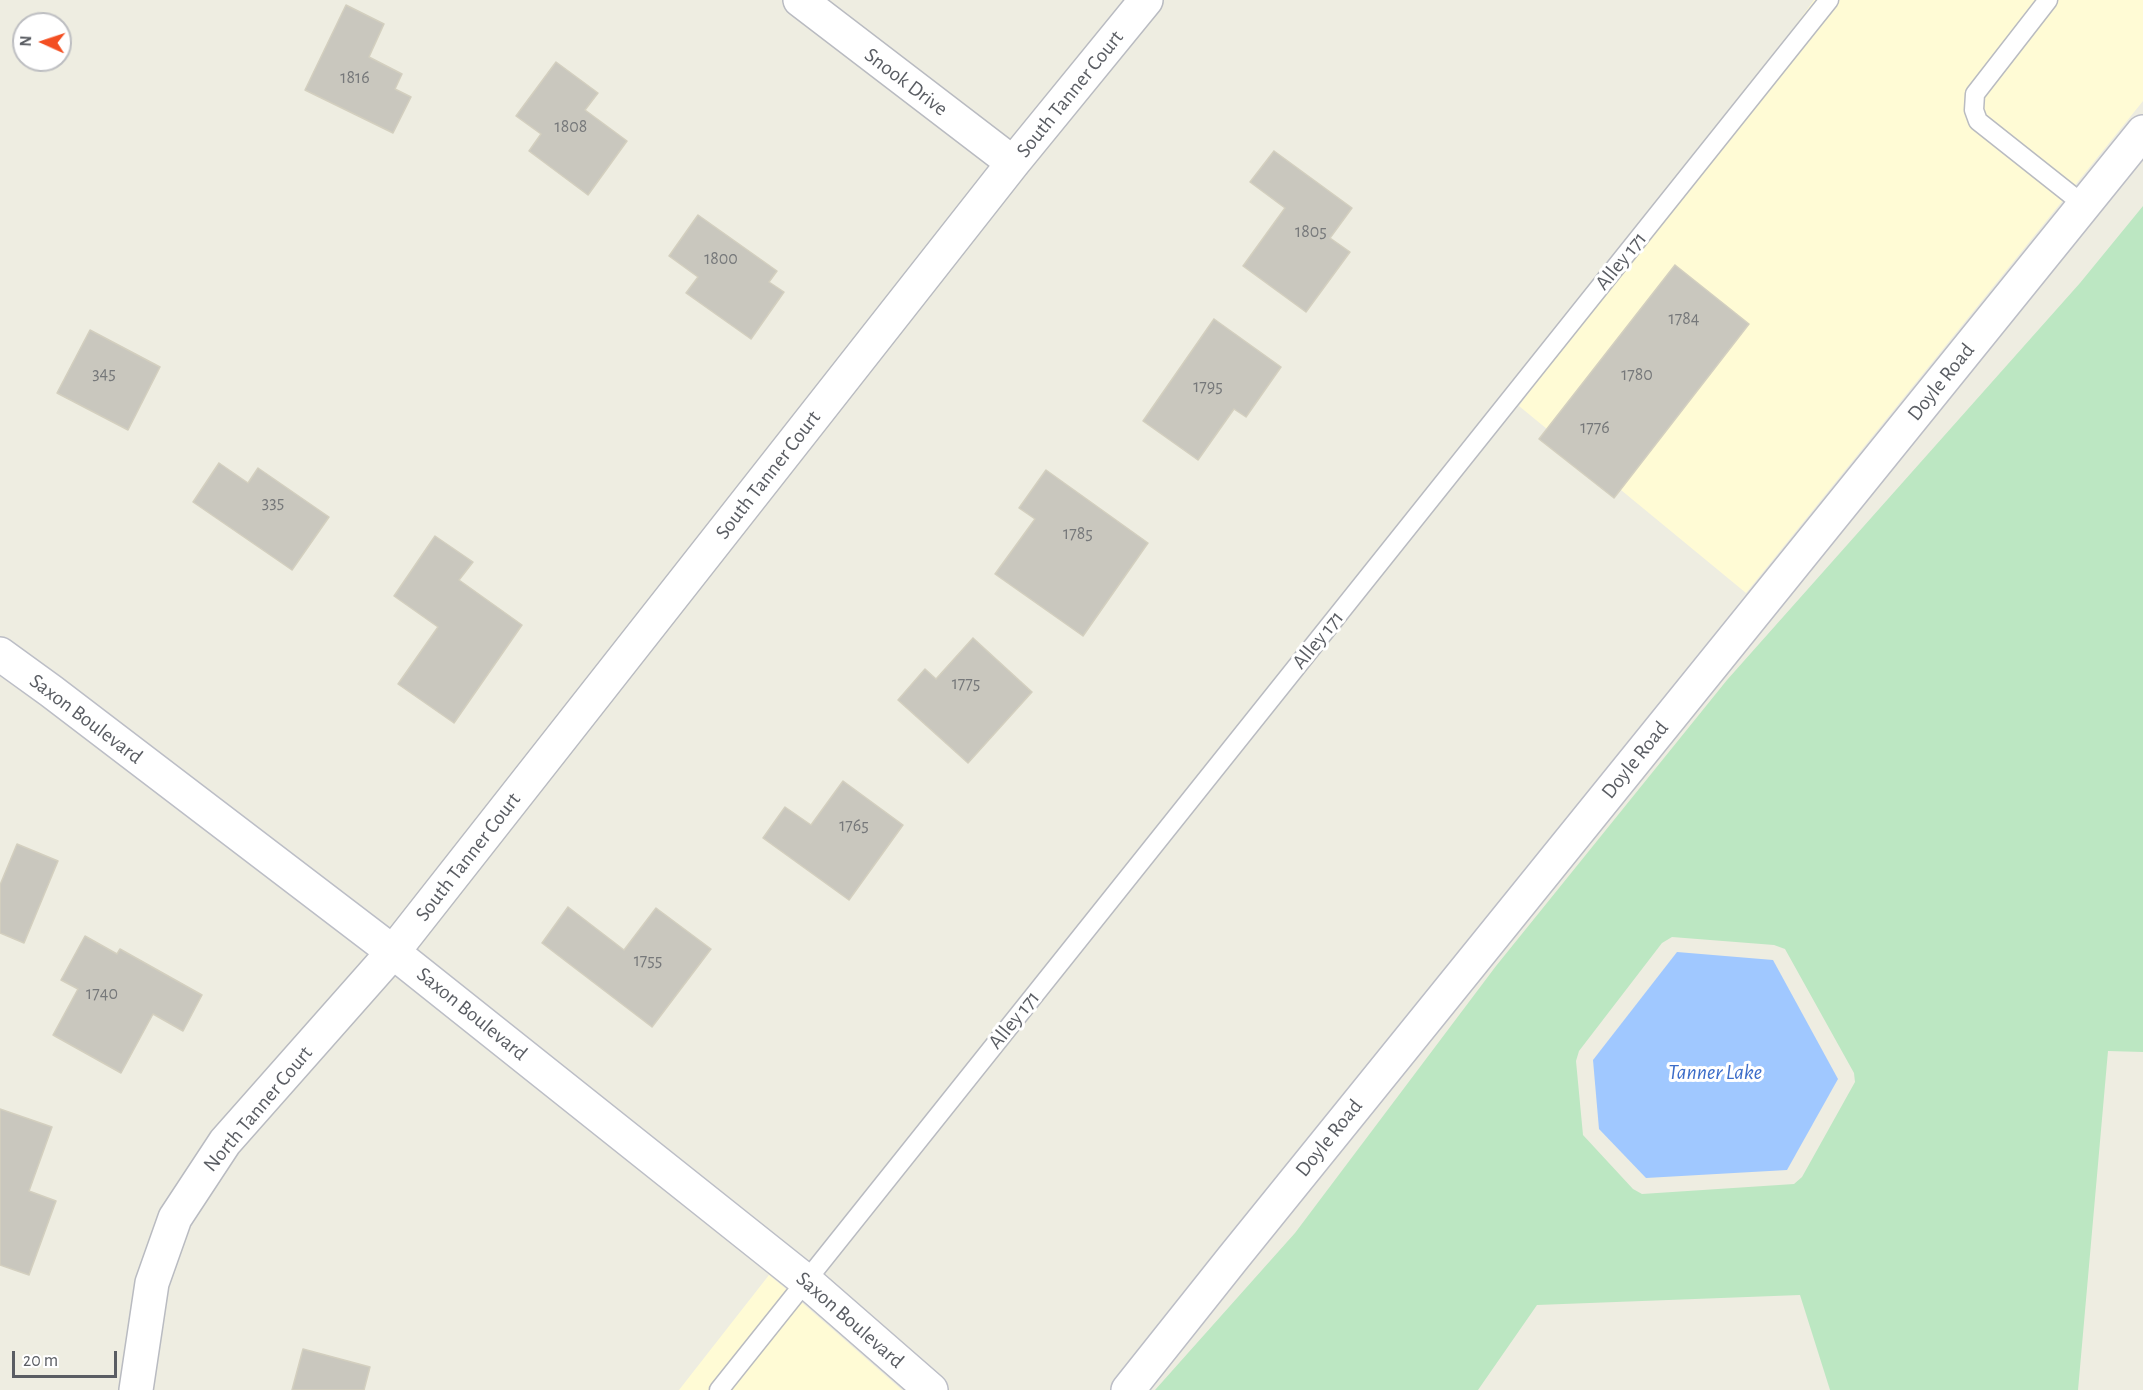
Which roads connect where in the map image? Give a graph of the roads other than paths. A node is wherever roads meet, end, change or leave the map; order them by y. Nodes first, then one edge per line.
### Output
1 (800, 0) edge
2 (1146, 0) edge
3 (1829, 0) edge
4 (2048, 0) edge
5 (2143, 132) edge
6 (1013, 163) junction
7 (2084, 206) junction
8 (0, 654) edge
9 (393, 952) junction
10 (806, 1281) junction
11 (136, 1390) edge
12 (719, 1390) edge
13 (931, 1390) edge
14 (1128, 1390) edge

1 - 6 main road, Snook Drive
2 - 6 main road, South Tanner Court
3 - 10 lane, Alley 171
4 - 7 lane
5 - 7 main road, Doyle Road
6 - 9 main road, South Tanner Court
7 - 14 main road, Doyle Road
8 - 9 main road, Saxon Boulevard
9 - 10 main road, Saxon Boulevard
9 - 11 main road, North Tanner Court
10 - 12 lane, Alley 171
10 - 13 main road, Saxon Boulevard

